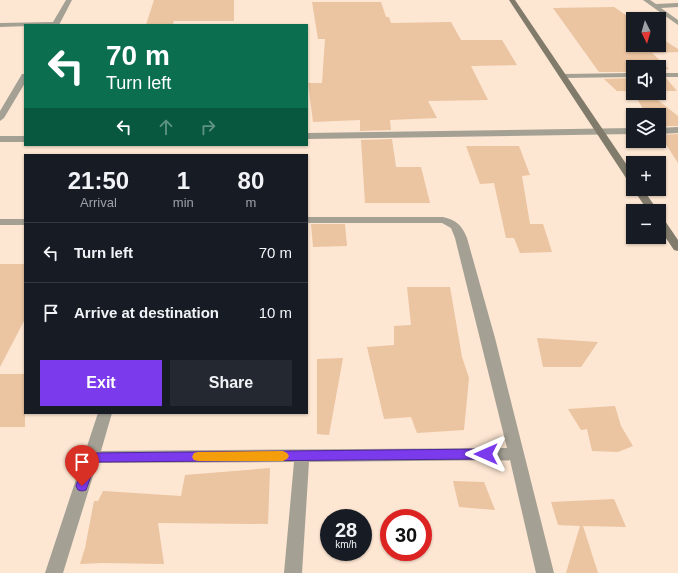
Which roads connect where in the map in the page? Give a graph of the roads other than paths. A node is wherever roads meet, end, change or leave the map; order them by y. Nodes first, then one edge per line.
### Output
1 (70, 0) edge
2 (512, 0) edge
3 (646, 0) edge
4 (678, 5) edge
5 (654, 6) junction
6 (678, 23) edge
7 (56, 24) edge
8 (0, 25) edge
9 (24, 25) edge
10 (626, 75) edge
11 (666, 75) edge
12 (678, 75) edge
13 (563, 76) junction
14 (24, 78) edge
15 (0, 118) edge
16 (678, 130) edge
17 (626, 131) edge
18 (666, 131) edge
19 (600, 132) junction
20 (308, 136) edge
21 (0, 139) edge
22 (24, 139) edge
23 (626, 171) edge
24 (308, 220) edge
25 (0, 222) edge
26 (24, 222) edge
27 (666, 230) edge
28 (678, 248) edge
29 (105, 414) edge
30 (517, 454) junction
31 (302, 456) junction
32 (91, 457) junction
33 (54, 573) edge
34 (293, 573) edge
35 (545, 573) edge

1 - 7 street
2 - 13 street
3 - 5 street
4 - 5 street
5 - 6 street
8 - 9 street
10 - 13 street
11 - 12 street
13 - 19 street
14 - 15 street
16 - 18 street
17 - 19 street
19 - 20 street
19 - 23 street
21 - 22 street
24 - 30 street
25 - 26 street
27 - 28 street
29 - 32 street
30 - 31 street
30 - 35 street
31 - 32 street
31 - 34 street
32 - 33 street

